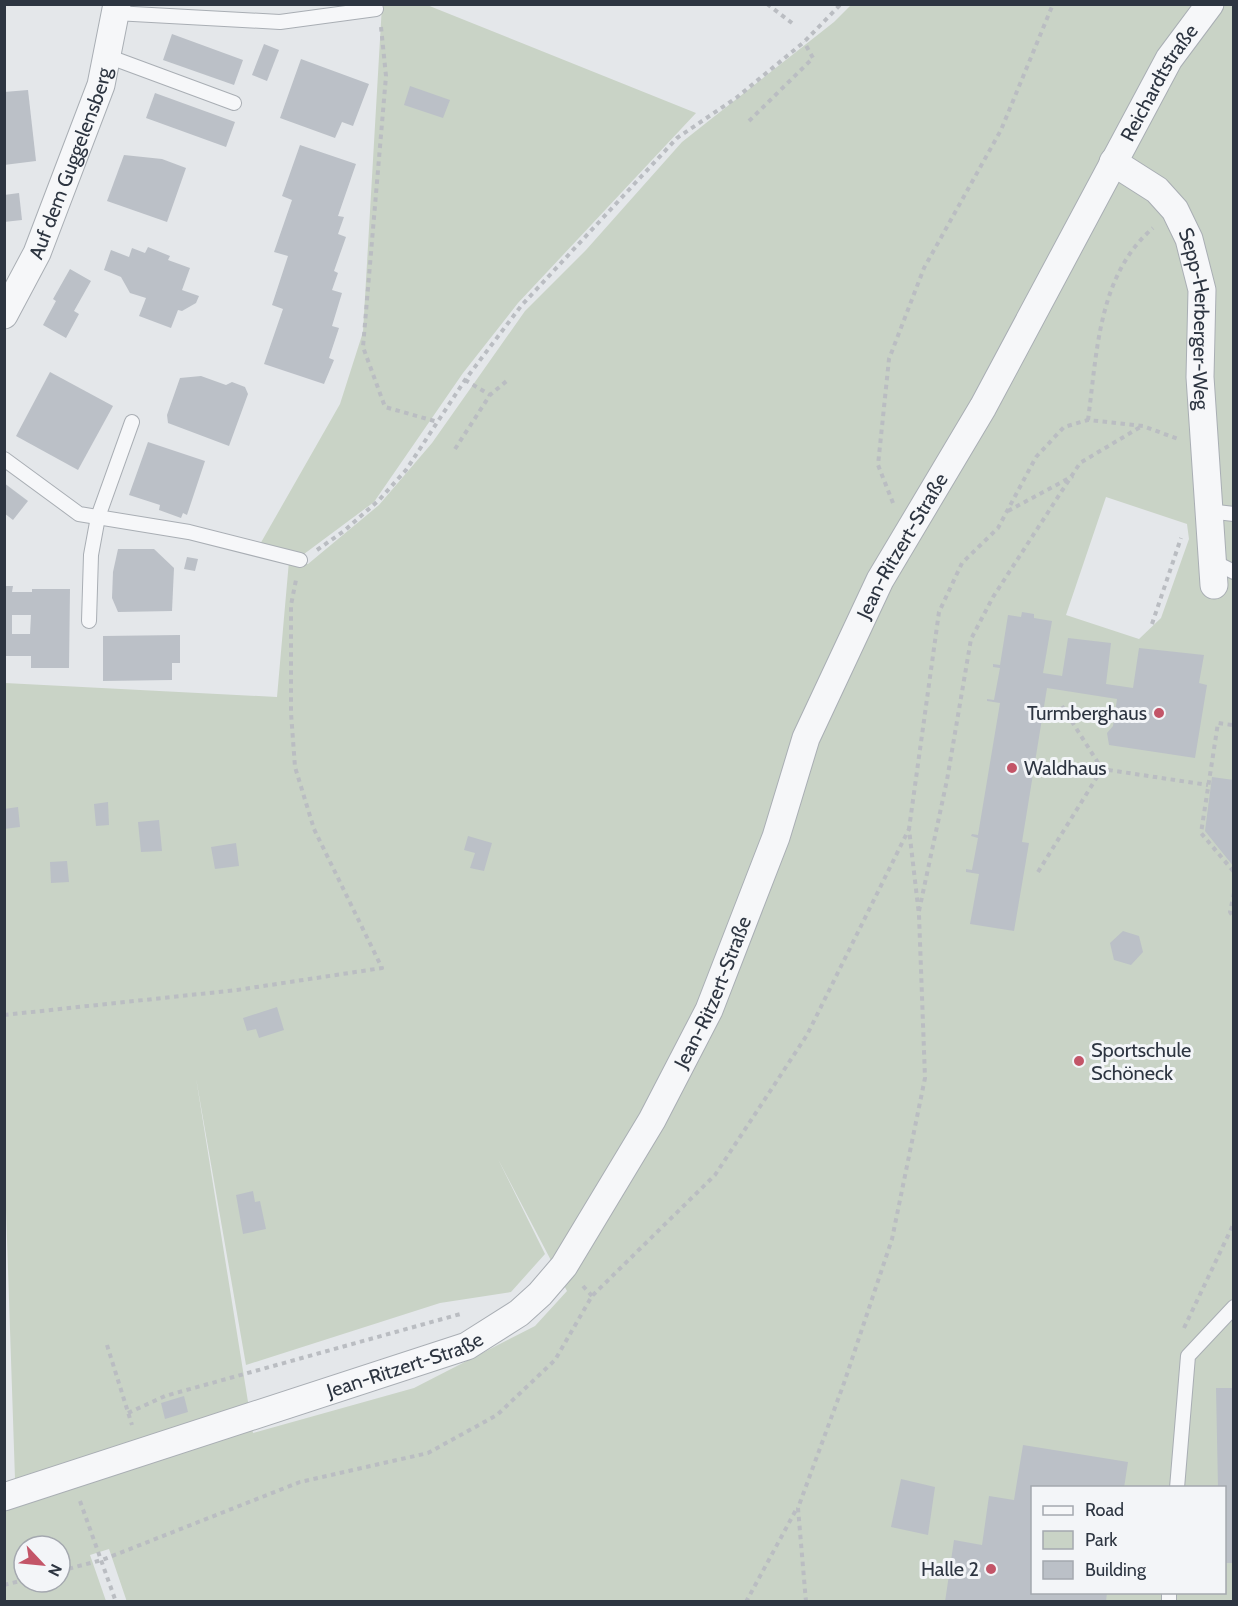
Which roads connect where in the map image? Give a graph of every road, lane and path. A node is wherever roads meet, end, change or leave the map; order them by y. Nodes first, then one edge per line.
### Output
1 (766, 4) edge
2 (841, 4) edge
3 (1053, 4) edge
4 (1210, 4) edge
5 (116, 9) edge
6 (376, 9) joint
7 (792, 22) dead end
8 (804, 42) junction
9 (106, 56) junction
10 (234, 103) dead end
11 (749, 121) dead end
12 (1113, 162) junction
13 (1158, 224) dead end
14 (4, 315) edge
15 (510, 379) dead end
16 (465, 380) junction
17 (490, 395) junction
18 (1088, 420) junction
19 (132, 422) dead end
20 (438, 422) junction
21 (1143, 426) junction
22 (1204, 444) junction
23 (455, 449) dead end
24 (4, 459) edge
25 (1074, 476) junction
26 (894, 504) dead end
27 (1007, 511) junction
28 (1221, 512) edge
29 (98, 517) junction
30 (1184, 530) dead end
31 (300, 560) junction
32 (1220, 573) edge
33 (89, 621) dead end
34 (1152, 624) dead end
35 (1062, 706) dead end
36 (1232, 725) edge
37 (1102, 769) junction
38 (1208, 785) junction
39 (1233, 872) edge
40 (1038, 873) dead end
41 (1233, 892) edge
42 (919, 915) junction
43 (1233, 918) edge
44 (4, 1015) edge
45 (1233, 1307) edge
46 (496, 1329) junction
47 (107, 1345) dead end
48 (129, 1413) junction
49 (141, 1452) junction
50 (70, 1475) junction
51 (1177, 1486) edge
52 (4, 1497) edge
53 (798, 1508) junction
54 (102, 1560) junction
55 (72, 1568) edge
56 (116, 1602) edge
57 (746, 1602) edge
58 (806, 1602) edge

1 - 7 path
2 - 8 path
3 - 26 path
4 - 12 street, Reichardtstraße
5 - 6 lane
5 - 9 street, Auf dem Guggelensberg
6 - 20 path
8 - 11 path
8 - 16 path
9 - 10 lane
9 - 14 street, Auf dem Guggelensberg
12 - 22 street, Sepp-Herberger-Weg
12 - 46 street, Jean-Ritzert-Straße
13 - 18 path
15 - 17 path
16 - 17 path
16 - 20 path
17 - 23 path
18 - 21 path
18 - 27 path
19 - 29 lane
20 - 31 path
21 - 22 path
21 - 25 path
22 - 28 street, Sepp-Herberger-Weg
24 - 29 lane
25 - 27 path
25 - 42 path
27 - 42 path
28 - 32 street, Sepp-Herberger-Weg
29 - 31 lane
29 - 33 lane
30 - 34 path
31 - 44 path
35 - 37 path
36 - 38 path
37 - 38 path
37 - 40 path
38 - 39 path
41 - 43 path
42 - 53 path
45 - 51 lane
46 - 48 path
46 - 49 street, Jean-Ritzert-Straße
47 - 48 path
48 - 49 path
49 - 50 street, Jean-Ritzert-Straße
50 - 52 street, Jean-Ritzert-Straße
50 - 54 path
53 - 57 path
53 - 58 path
54 - 55 path
54 - 56 path

